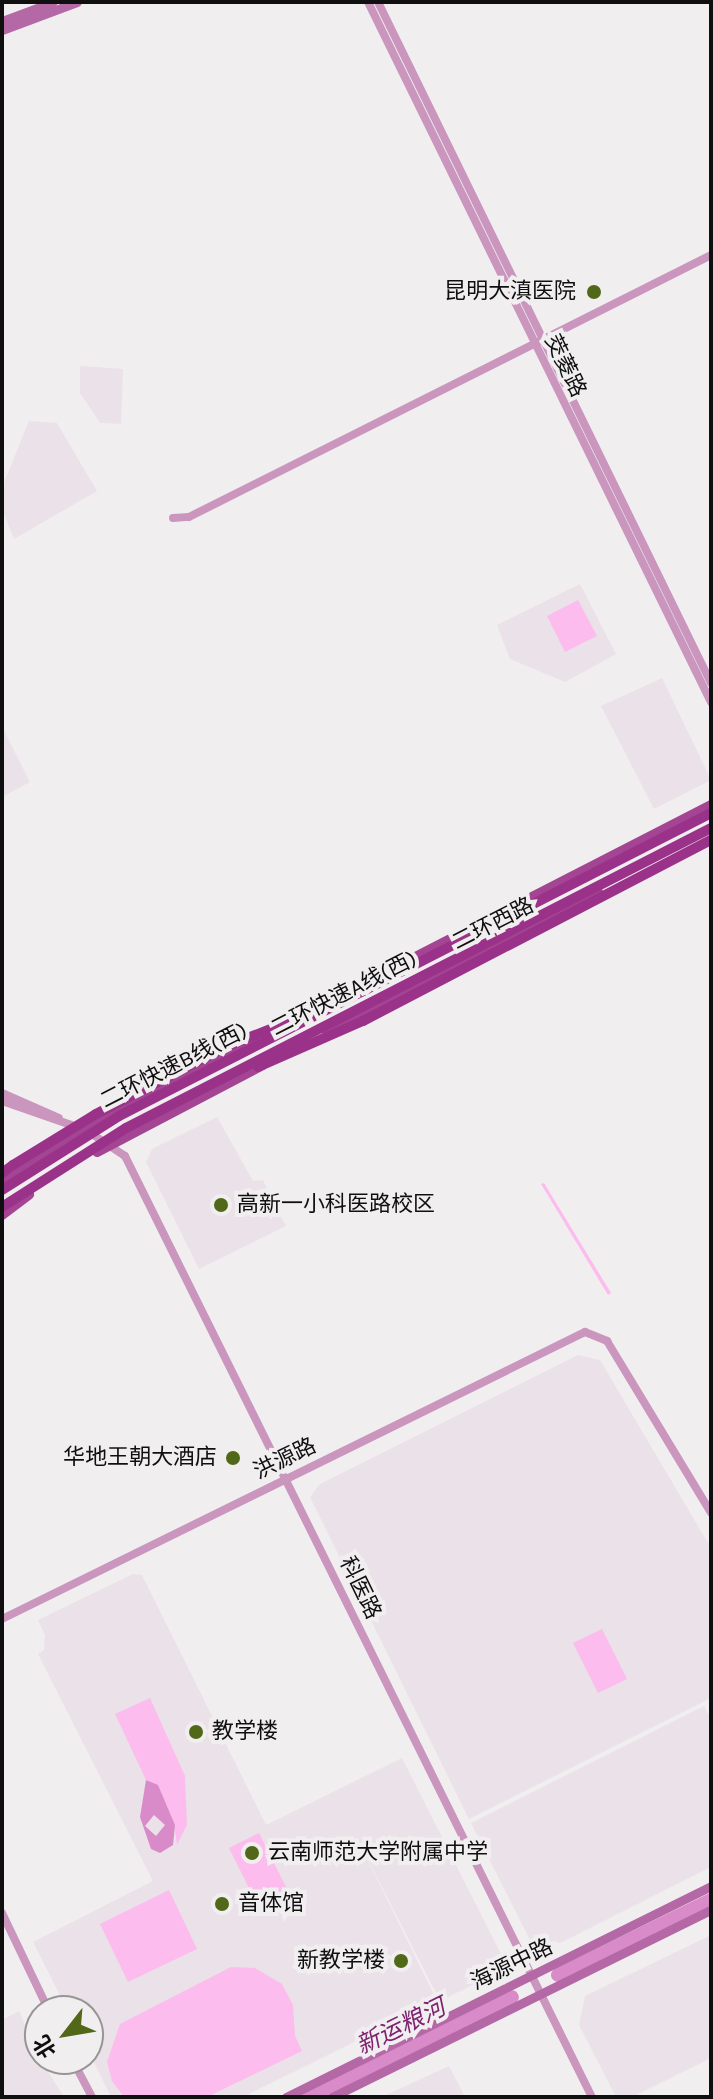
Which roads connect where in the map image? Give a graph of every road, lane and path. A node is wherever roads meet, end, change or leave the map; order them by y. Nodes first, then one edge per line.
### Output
1 (53, 2) edge
2 (77, 2) edge
3 (368, 2) edge
4 (378, 2) edge
5 (2, 21) edge
6 (2, 30) edge
7 (711, 255) edge
8 (539, 342) junction
9 (173, 518) dead end
10 (711, 683) edge
11 (711, 702) edge
12 (711, 805) edge
13 (711, 813) edge
14 (711, 828) edge
15 (711, 838) edge
16 (288, 1022) junction
17 (200, 1090) junction
18 (2, 1093) edge
19 (2, 1101) edge
20 (66, 1123) junction
21 (83, 1129) junction
22 (112, 1143) junction
23 (2, 1173) edge
24 (2, 1181) edge
25 (2, 1190) edge
26 (2, 1207) edge
27 (2, 1215) edge
28 (285, 1479) junction
29 (711, 1513) edge
30 (2, 1619) edge
31 (711, 1886) edge
32 (711, 1910) edge
33 (2, 1913) edge
34 (532, 1975) junction
35 (540, 1992) junction
36 (41, 1995) edge
37 (80, 2075) edge
38 (92, 2097) edge
39 (286, 2097) edge
40 (332, 2097) edge
41 (592, 2097) edge

1 - 5 main road
2 - 6 main road
3 - 8 street, 茭菱路
4 - 8 street, 茭菱路
7 - 8 street
8 - 9 street
8 - 10 street, 茭菱路
8 - 11 street, 茭菱路
12 - 16 main road, 二环西路
13 - 25 highway, 二环快速B线(西), bridge
14 - 17 highway, 二环快速A线(西), bridge
15 - 17 highway, bridge
15 - 22 main road, 二环西路
16 - 21 main road, 二环西路
16 - 23 highway, bridge
17 - 26 highway, 二环快速A线(西), bridge
18 - 20 street
19 - 20 street
20 - 21 street, 科医路
21 - 22 street, 科医路
21 - 24 main road, 二环西路
22 - 27 main road, 二环西路
22 - 28 street, 科医路
28 - 29 street, 洪源路
28 - 30 street, 洪源路
28 - 34 street, 科医路
31 - 34 main road, 海源中路
32 - 35 main road, 海源中路
33 - 36 street
34 - 35 street, 科医路
34 - 39 main road, 海源中路
35 - 40 main road, 海源中路
35 - 41 street, 科医路
37 - 38 street

